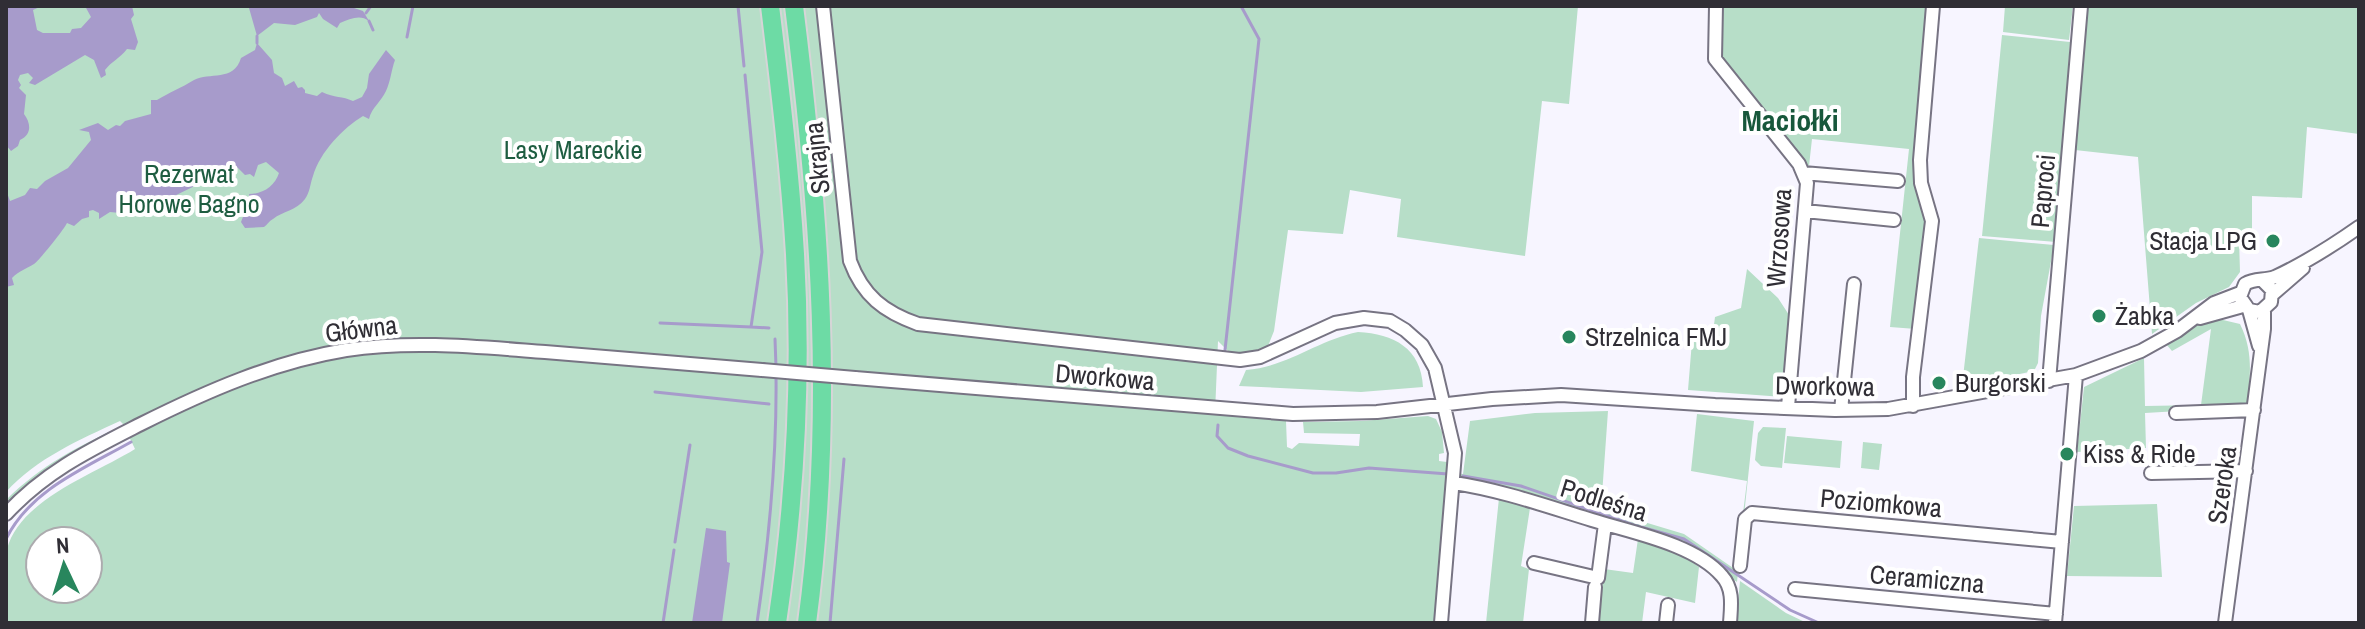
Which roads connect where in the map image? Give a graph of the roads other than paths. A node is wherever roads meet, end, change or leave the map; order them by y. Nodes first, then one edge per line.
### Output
1 (770, 6) edge
2 (794, 6) edge
3 (823, 6) edge
4 (1716, 6) edge
5 (1933, 6) edge
6 (2081, 6) edge
7 (1803, 173) junction
8 (1898, 181) dead end
9 (1805, 211) junction
10 (1894, 220) dead end
11 (2359, 227) edge
12 (2312, 258) junction
13 (2263, 281) junction
14 (1854, 284) dead end
15 (2273, 294) junction
16 (872, 300) joint
17 (2244, 303) junction
18 (2264, 310) junction
19 (2261, 353) junction
20 (762, 370) joint
21 (2076, 375) junction
22 (2049, 381) junction
23 (1444, 405) junction
24 (1913, 406) junction
25 (1788, 407) junction
26 (1841, 410) junction
27 (2254, 410) junction
28 (2176, 413) dead end
29 (2246, 471) junction
30 (2151, 473) dead end
31 (1454, 483) junction
32 (6, 514) edge
33 (1605, 524) junction
34 (2062, 542) junction
35 (1534, 563) dead end
36 (1740, 566) dead end
37 (1595, 587) dead end
38 (1795, 589) dead end
39 (1668, 605) dead end
40 (2056, 618) edge
41 (777, 623) edge
42 (807, 623) edge
43 (1441, 623) edge
44 (1592, 623) edge
45 (1666, 623) edge
46 (1730, 623) edge
47 (2225, 623) edge

1 - 41 highway
2 - 42 highway
3 - 16 street, Skrajna
4 - 7 street, Wrzosowa
5 - 24 street
6 - 22 street, Paproci
7 - 8 street
7 - 9 street, Wrzosowa
9 - 10 street
9 - 25 street, Wrzosowa
11 - 12 street
12 - 13 street
12 - 15 street
13 - 15 street
13 - 17 street
14 - 26 street
15 - 18 street
16 - 23 street, Dworkowa
17 - 18 street
17 - 19 street, Szeroka
17 - 21 street, Dworkowa
18 - 19 street, Szeroka
19 - 27 street, Szeroka
20 - 23 street, Dworkowa, bridge
20 - 32 street, Główna
21 - 22 street, Dworkowa
21 - 34 street, Ceramiczna
22 - 24 street, Dworkowa
23 - 25 street, Dworkowa
23 - 31 street
24 - 26 street, Dworkowa
25 - 26 street, Dworkowa
27 - 28 street
27 - 29 street, Szeroka
29 - 30 street
29 - 47 street, Szeroka
31 - 33 street, Podleśna
31 - 43 street
33 - 35 street
33 - 46 street, Podleśna
34 - 36 street, Poziomkowa
34 - 40 street, Ceramiczna
37 - 44 street
38 - 40 street, Ceramiczna
39 - 45 street

